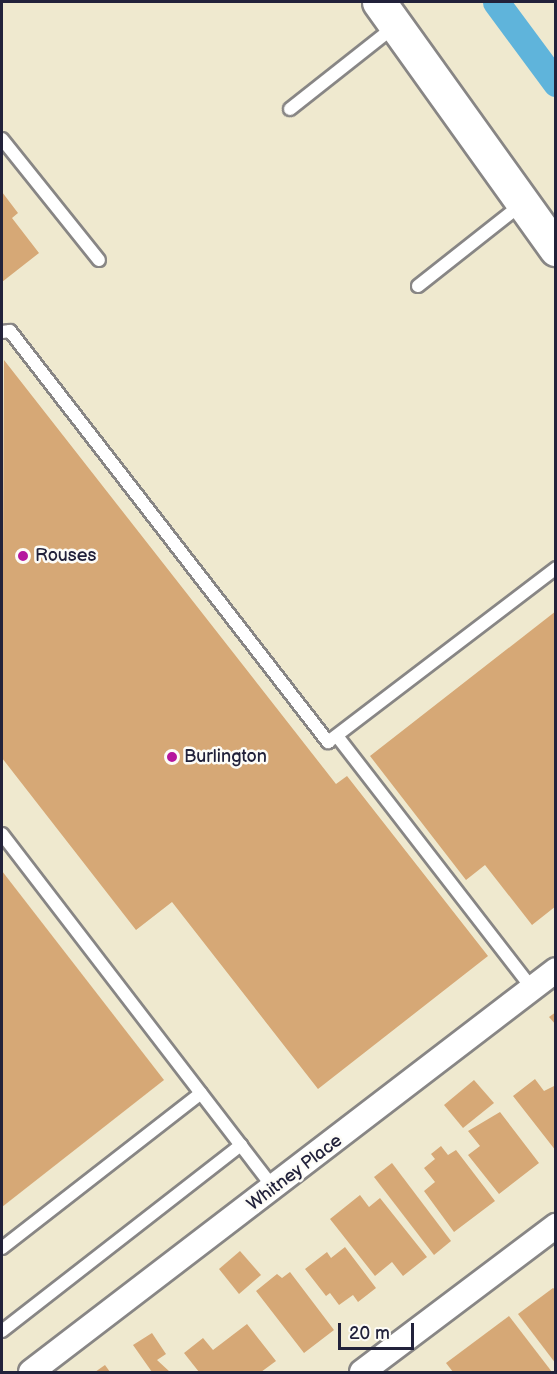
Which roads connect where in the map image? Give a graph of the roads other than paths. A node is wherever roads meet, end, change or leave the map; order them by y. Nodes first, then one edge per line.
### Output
1 (387, 13) edge
2 (290, 109) dead end
3 (2, 139) edge
4 (523, 203) junction
5 (555, 235) edge
6 (555, 249) edge
7 (99, 260) dead end
8 (418, 286) dead end
9 (2, 332) edge
10 (555, 568) edge
11 (337, 736) junction
12 (2, 834) edge
13 (555, 970) edge
14 (532, 988) junction
15 (201, 1093) junction
16 (241, 1145) junction
17 (274, 1188) junction
18 (555, 1226) edge
19 (2, 1248) edge
20 (2, 1331) edge
21 (31, 1372) edge
22 (362, 1372) edge

1 - 2 lane
1 - 4 main road
3 - 7 lane
4 - 5 main road
4 - 6 main road
4 - 8 lane
9 - 11 lane
10 - 11 lane
11 - 14 lane
12 - 15 lane
13 - 14 street, Whitney Place
14 - 17 street, Whitney Place
15 - 16 lane
15 - 19 lane
16 - 17 lane
16 - 20 lane
17 - 21 street, Whitney Place
18 - 22 street

